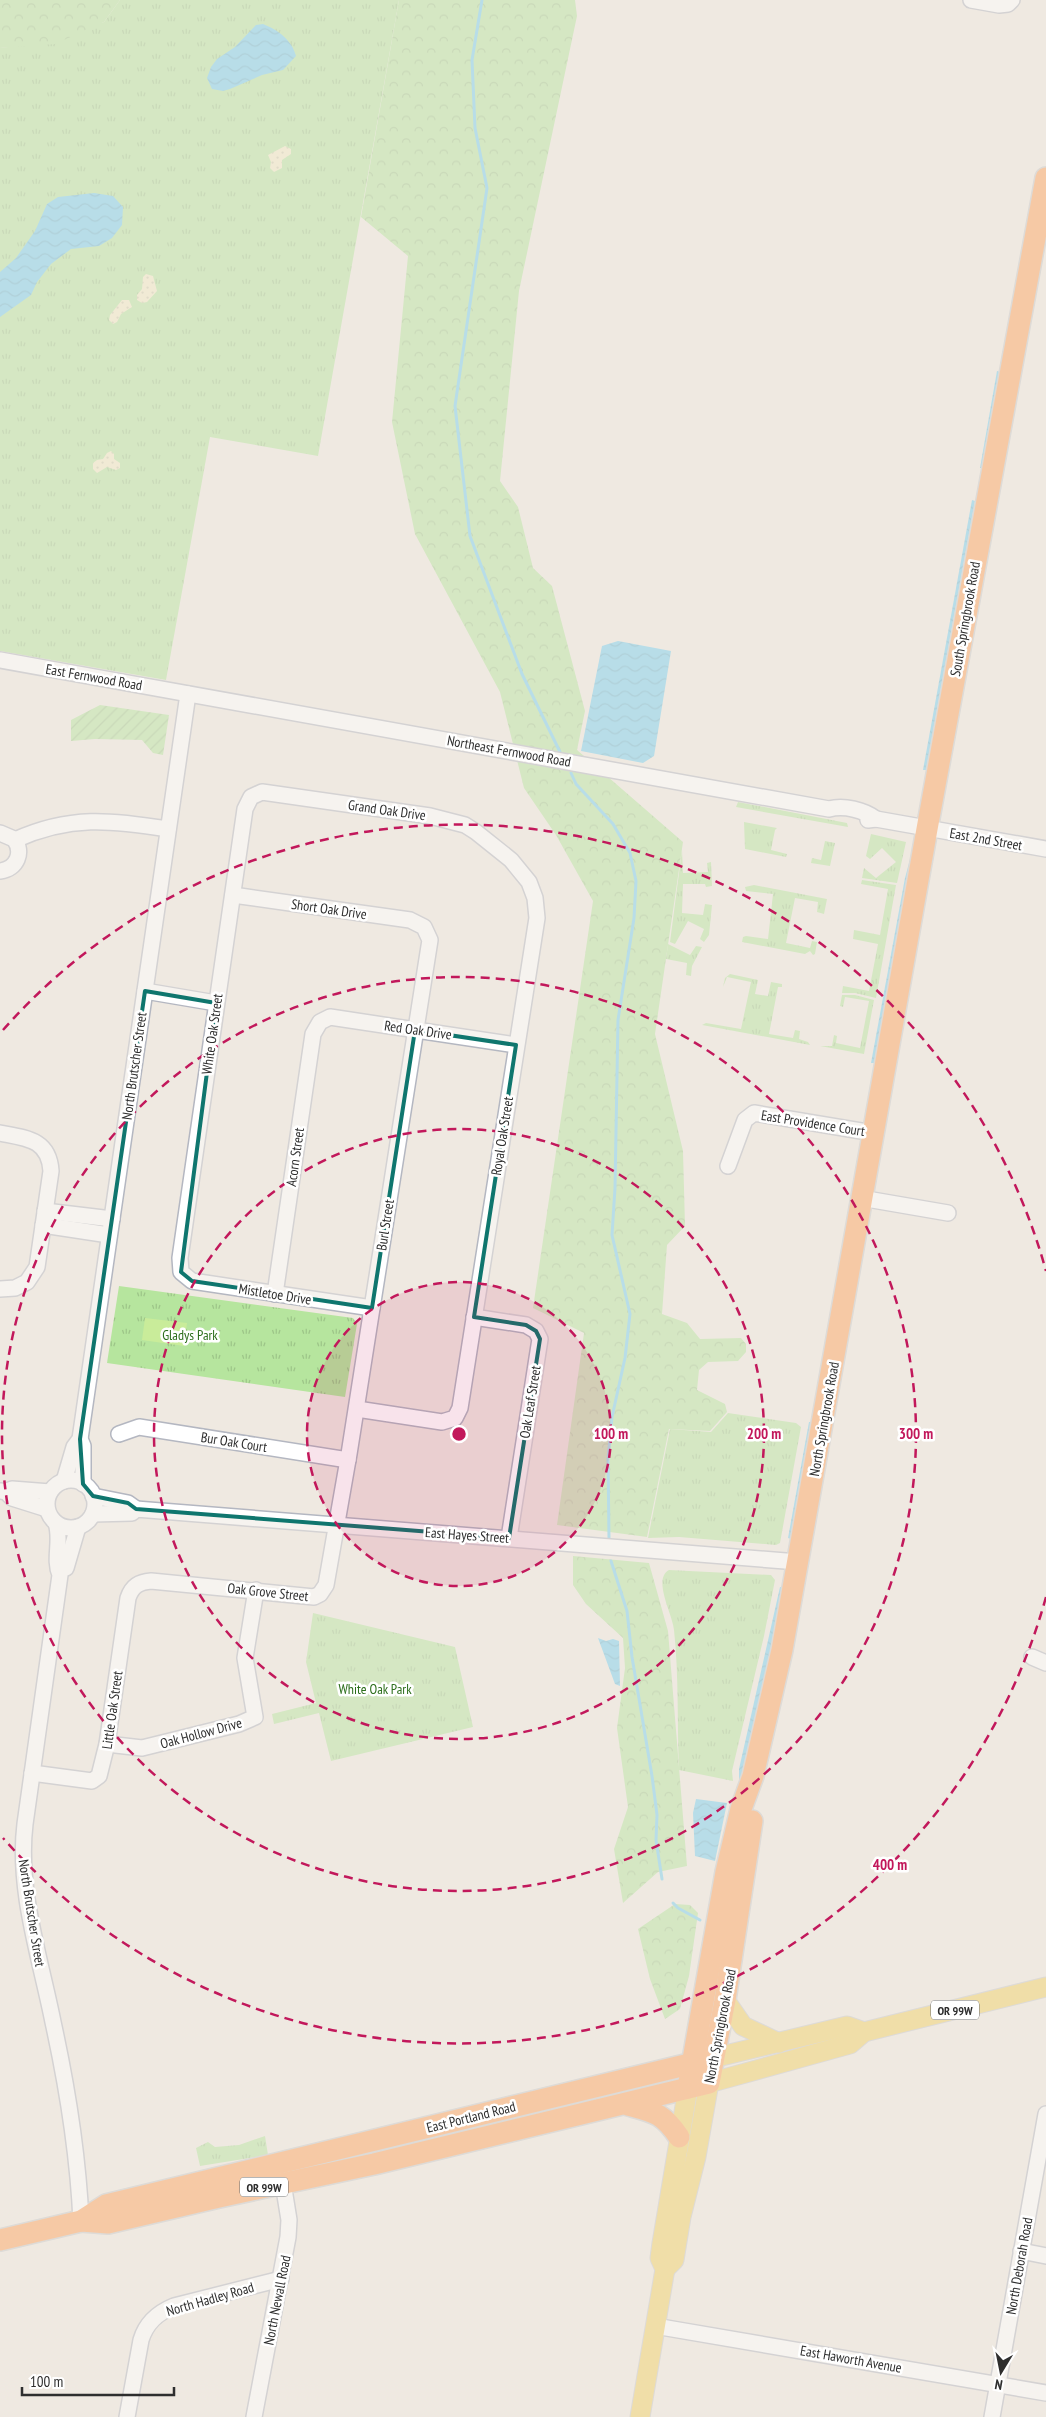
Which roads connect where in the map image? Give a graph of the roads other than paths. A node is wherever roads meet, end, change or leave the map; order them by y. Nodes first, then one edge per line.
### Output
1 (971, 0) edge
2 (1012, 0) edge
3 (1046, 178) edge
4 (0, 660) edge
5 (188, 694) junction
6 (251, 797) joint
7 (927, 829) junction
8 (0, 833) edge
9 (168, 834) junction
10 (17, 843) junction
11 (1046, 849) edge
12 (511, 860) joint
13 (0, 871) edge
14 (233, 895) junction
15 (424, 927) joint
16 (145, 991) junction
17 (216, 1002) junction
18 (320, 1022) joint
19 (415, 1030) junction
20 (516, 1045) junction
21 (886, 1060) joint
22 (0, 1133) edge
23 (873, 1133) junction
24 (728, 1166) dead end
25 (861, 1198) junction
26 (948, 1213) dead end
27 (44, 1218) junction
28 (112, 1219) junction
29 (109, 1235) junction
30 (181, 1272) joint
31 (0, 1289) edge
32 (275, 1294) junction
33 (372, 1308) junction
34 (474, 1317) junction
35 (357, 1410) junction
36 (119, 1434) dead end
37 (80, 1439) junction
38 (348, 1460) junction
39 (64, 1481) junction
40 (83, 1484) junction
41 (3, 1492) edge
42 (50, 1492) junction
43 (93, 1496) junction
44 (47, 1509) junction
45 (136, 1509) junction
46 (93, 1514) junction
47 (56, 1523) junction
48 (338, 1525) junction
49 (78, 1527) junction
50 (509, 1538) junction
51 (798, 1562) junction
52 (60, 1575) junction
53 (143, 1582) joint
54 (256, 1590) junction
55 (107, 1744) junction
56 (32, 1773) junction
57 (752, 1776) junction
58 (740, 1810) junction
59 (747, 1849) junction
60 (1046, 1987) edge
61 (725, 2000) junction
62 (864, 2032) junction
63 (779, 2042) junction
64 (703, 2061) junction
65 (709, 2082) junction
66 (688, 2088) junction
67 (625, 2104) junction
68 (1046, 2114) edge
69 (679, 2136) junction
70 (282, 2183) junction
71 (81, 2221) junction
72 (0, 2240) edge
73 (1021, 2252) junction
74 (1046, 2256) edge
75 (665, 2269) junction
76 (281, 2279) junction
77 (655, 2326) junction
78 (998, 2384) junction
79 (1046, 2393) edge
80 (126, 2417) edge
81 (254, 2417) edge
82 (640, 2417) edge
83 (992, 2417) edge

1 - 2 street
3 - 7 highway, South Springbrook Road
4 - 5 street, East Fernwood Road
5 - 7 street, Northeast Fernwood Road
5 - 9 street, North Brutscher Street
6 - 12 street, Grand Oak Drive
6 - 14 street, White Oak Street
7 - 11 street, East 2nd Street
7 - 21 highway, South Springbrook Road
8 - 10 street
9 - 10 street
9 - 16 street, North Brutscher Street
10 - 13 street
12 - 20 street, Royal Oak Street
14 - 15 street, Short Oak Drive
14 - 17 street, White Oak Street
15 - 19 street, Burl Street
16 - 17 street
16 - 28 street, North Brutscher Street
17 - 30 street, White Oak Street
18 - 19 street, Red Oak Drive
18 - 32 street, Acorn Street
19 - 20 street, Red Oak Drive
19 - 33 street, Burl Street
20 - 34 street, Royal Oak Street
21 - 23 highway, North Springbrook Road
22 - 27 street
23 - 24 street, East Providence Court
23 - 25 highway, North Springbrook Road
25 - 26 street
25 - 51 highway, North Springbrook Road
27 - 28 street
27 - 29 street
27 - 31 street
28 - 29 street, North Brutscher Street
29 - 37 street, North Brutscher Street
30 - 32 street, Mistletoe Drive
32 - 33 street, Mistletoe Drive
33 - 35 street, Burl Street
34 - 35 street, Royal Oak Street
34 - 50 street, Oak Leaf Street
35 - 38 street, Burl Street
36 - 38 street, Bur Oak Court
37 - 39 street, North Brutscher Street
37 - 40 street, North Brutscher Street
38 - 48 street, Burl Street
39 - 40 street
39 - 42 street
40 - 43 street
41 - 42 street
41 - 44 street
42 - 44 street
43 - 45 street, East Hayes Street
43 - 46 street
44 - 47 street
45 - 46 street, East Hayes Street
45 - 48 street, East Hayes Street
46 - 49 street
47 - 49 street
47 - 52 street, North Brutscher Street
48 - 50 street, East Hayes Street
48 - 54 street, Oak Grove Street
49 - 52 street, North Brutscher Street
50 - 51 street, East Hayes Street
51 - 57 highway, North Springbrook Road
52 - 56 street, North Brutscher Street
53 - 54 street, Oak Grove Street
53 - 55 street, Little Oak Street
54 - 55 street, Oak Hollow Drive
55 - 56 street, Little Oak Street
56 - 71 street, North Brutscher Street
57 - 58 highway, North Springbrook Road
57 - 59 highway, North Springbrook Road
58 - 59 highway
58 - 64 highway, North Springbrook Road
59 - 61 highway, North Springbrook Road
60 - 62 main road, East Portland Road / OR 99W
61 - 63 main road
61 - 64 highway, North Springbrook Road
62 - 63 main road, East Portland Road / OR 99W
62 - 65 main road, East Portland Road / OR 99W
63 - 64 main road, East Portland Road / OR 99W
64 - 65 highway, North Springbrook Road
64 - 66 highway, North Springbrook Road
64 - 71 highway, East Portland Road / OR 99W
65 - 66 highway, East Portland Road / OR 99W
65 - 75 main road, North Springbrook Road
66 - 67 highway, East Portland Road / OR 99W
66 - 69 main road, North Springbrook Road
67 - 69 highway
67 - 70 highway, East Portland Road / OR 99W
68 - 73 street, North Deborah Road
69 - 75 main road, North Springbrook Road
70 - 71 highway, East Portland Road / OR 99W
70 - 76 street, North Newall Road
71 - 72 highway, East Portland Road / OR 99W
73 - 74 street
73 - 78 street, North Deborah Road
75 - 77 main road, North Springbrook Road
76 - 80 street, North Hadley Road
76 - 81 street, North Newall Road
77 - 78 street, East Haworth Avenue
77 - 82 main road, North Springbrook Road
78 - 79 street, East Haworth Avenue
78 - 83 street, North Deborah Road

